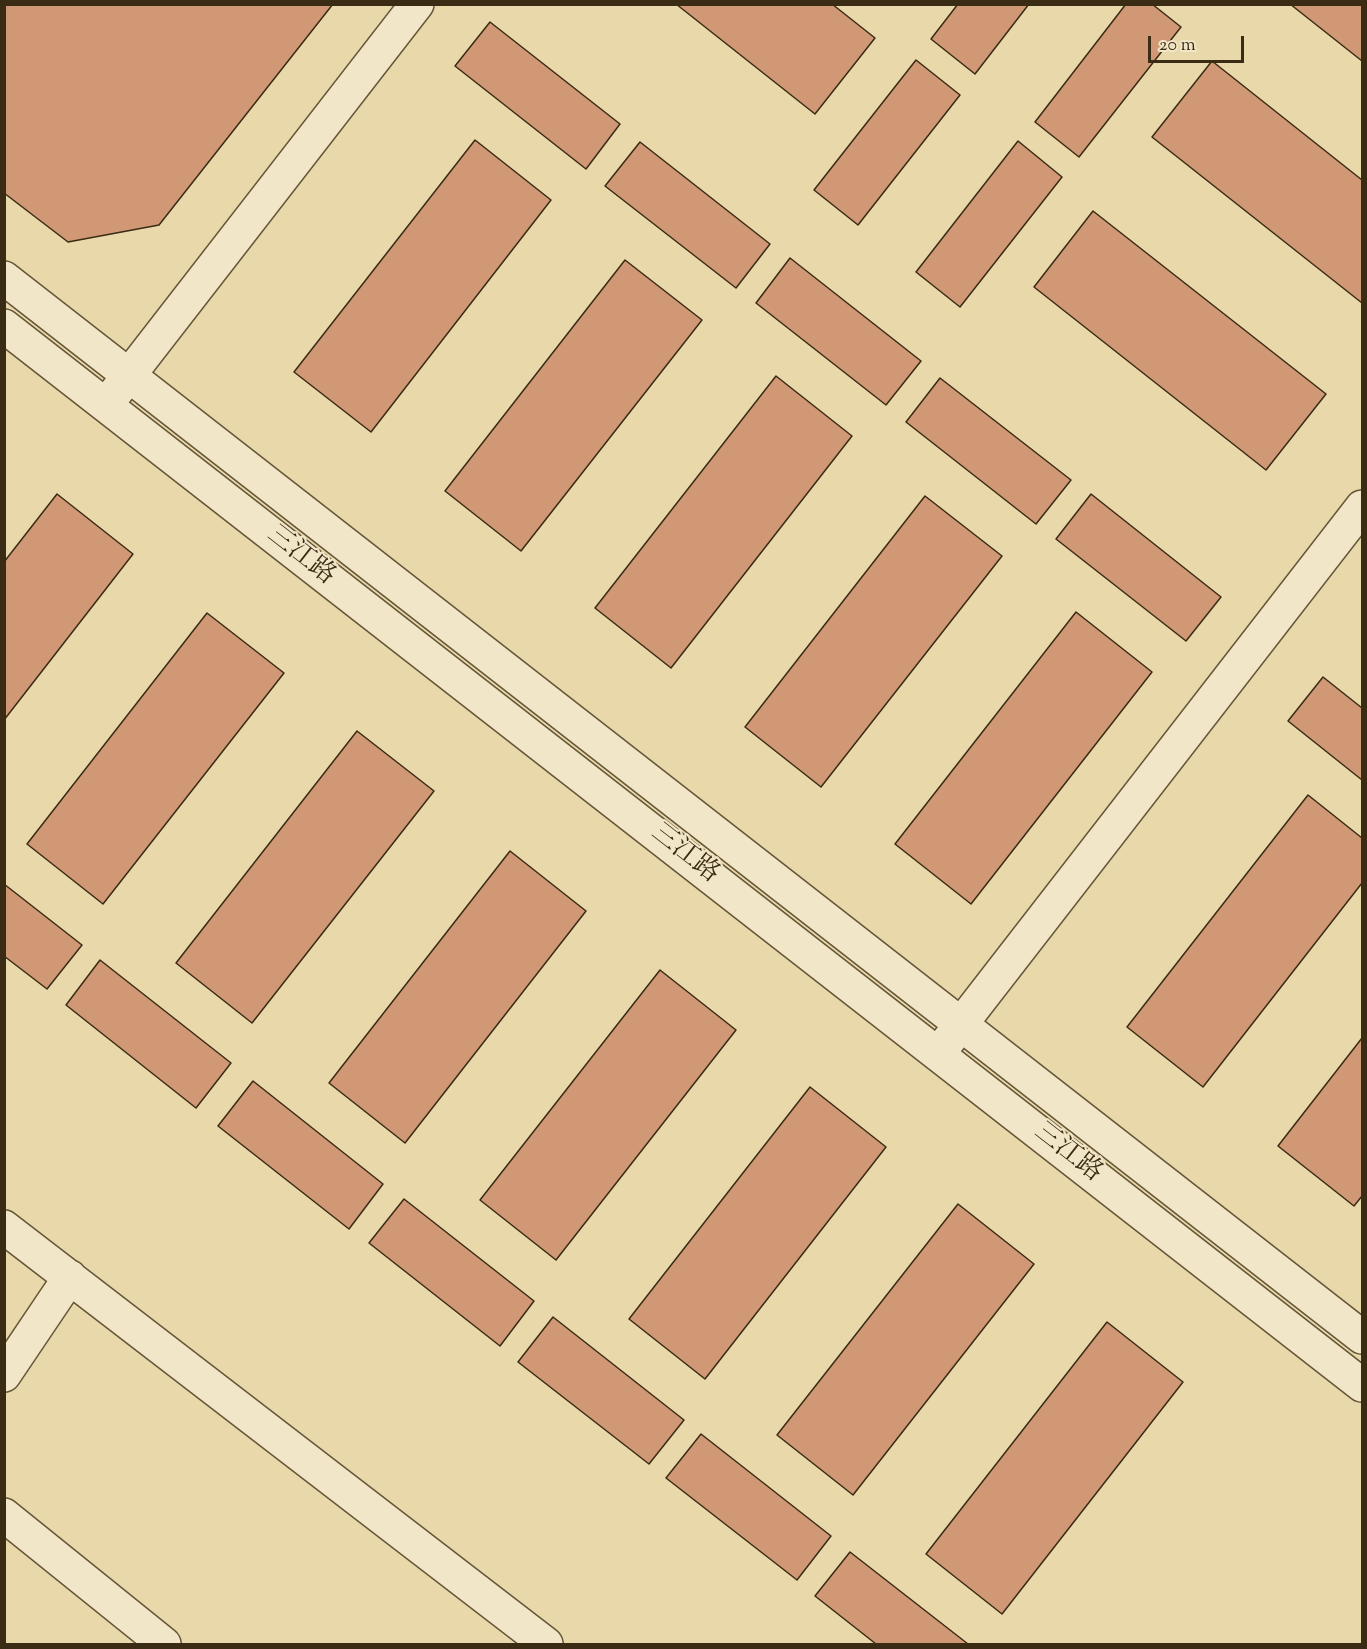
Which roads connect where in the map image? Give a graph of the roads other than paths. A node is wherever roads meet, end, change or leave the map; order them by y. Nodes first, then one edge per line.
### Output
1 (417, 4) edge
2 (4, 278) edge
3 (4, 326) edge
4 (129, 375) junction
5 (106, 406) junction
6 (1362, 507) edge
7 (962, 1023) junction
8 (938, 1054) junction
9 (4, 1227) edge
10 (70, 1277) junction
11 (1362, 1337) edge
12 (4, 1375) edge
13 (1362, 1385) edge
14 (4, 1515) edge
15 (164, 1644) edge
16 (546, 1644) edge

1 - 4 street
2 - 4 street, 三江路
3 - 5 street, 三江路
4 - 5 street
4 - 7 street, 三江路
5 - 8 street, 三江路
6 - 7 street
7 - 8 street
7 - 11 street, 三江路
8 - 13 street, 三江路
9 - 10 street
10 - 12 street
10 - 16 street
14 - 15 street

